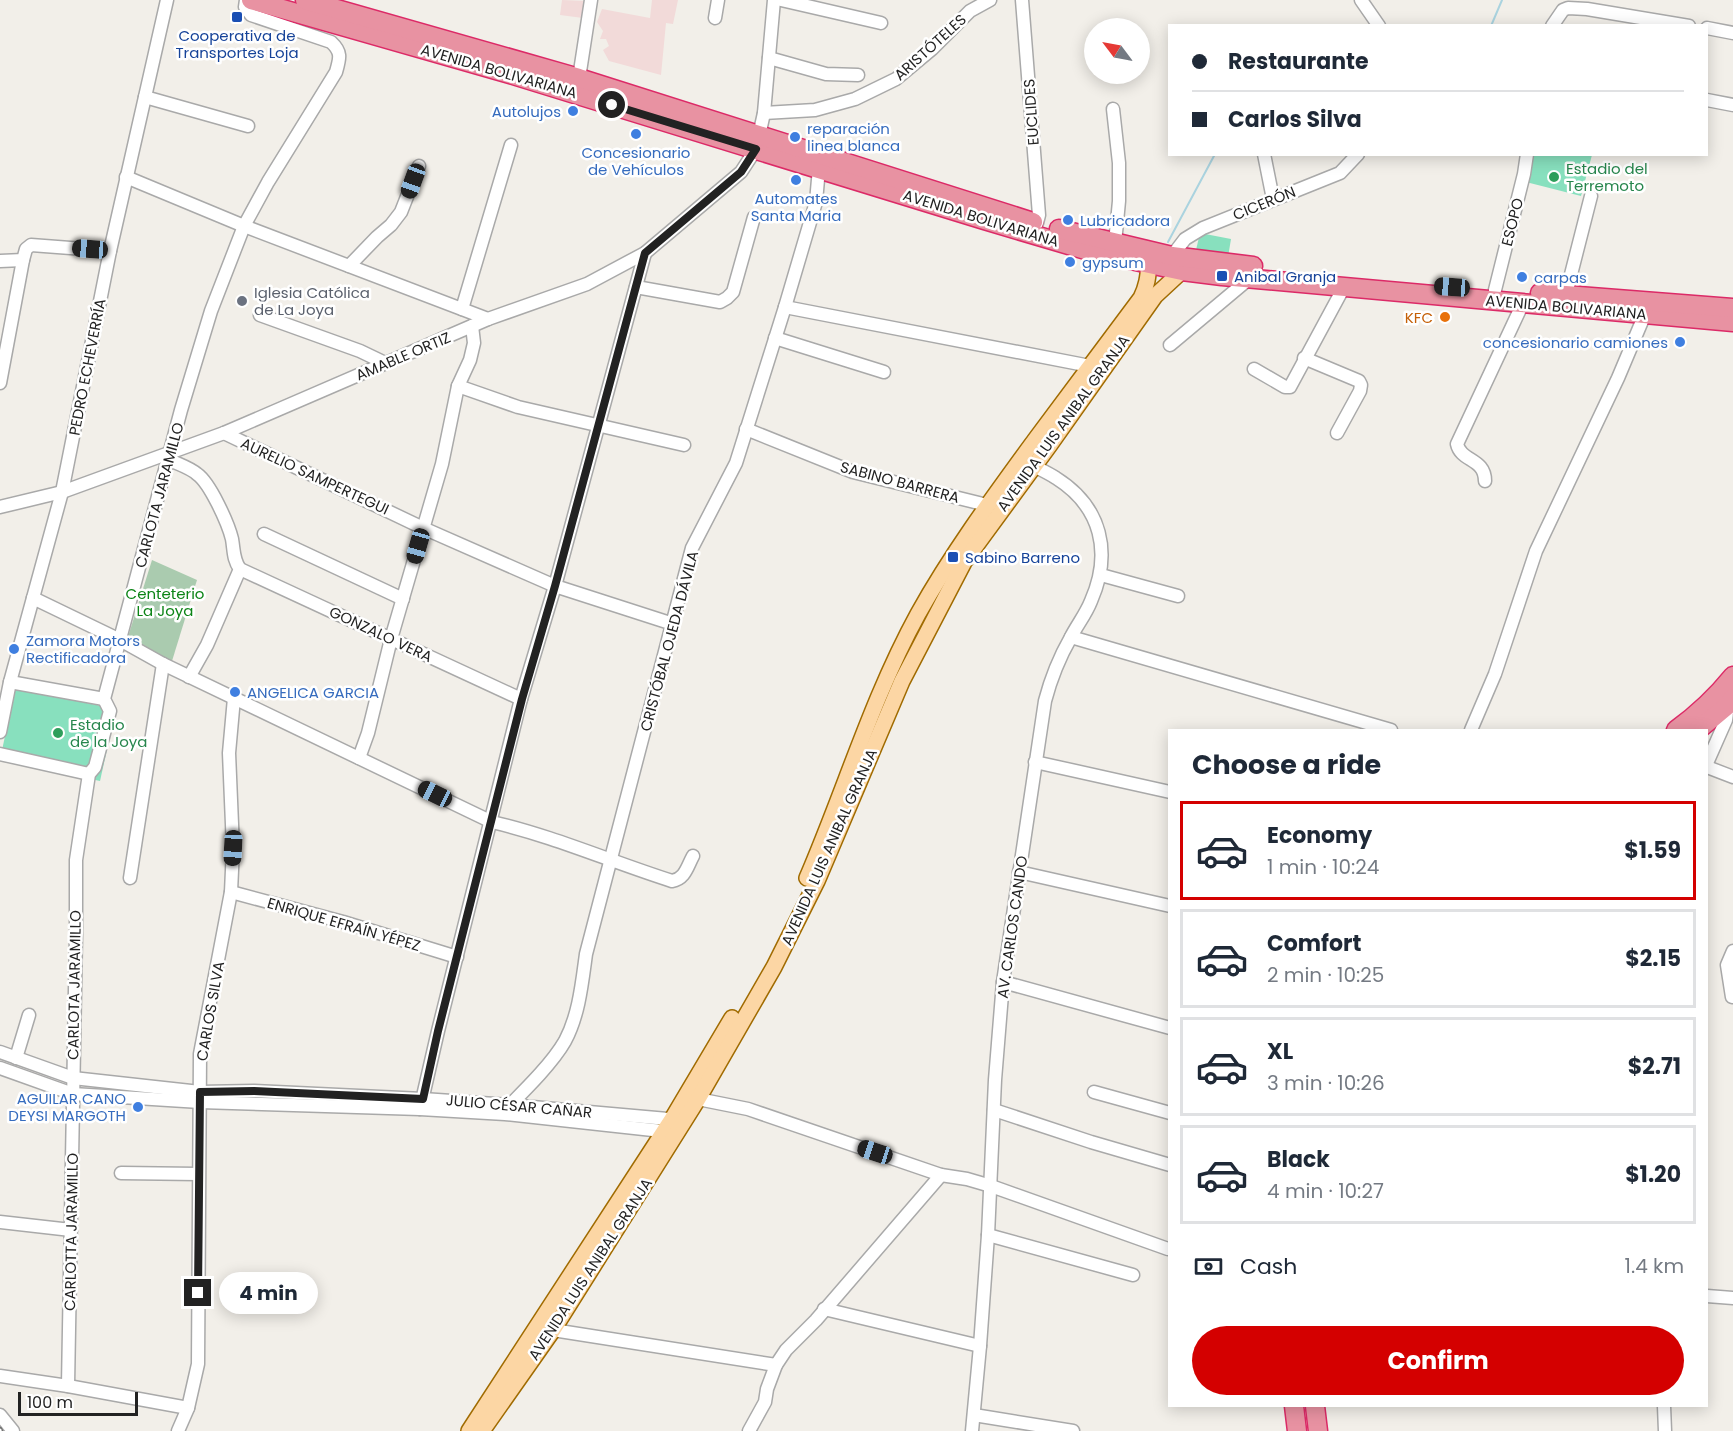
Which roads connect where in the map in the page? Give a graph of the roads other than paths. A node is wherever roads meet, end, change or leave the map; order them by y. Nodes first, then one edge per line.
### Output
1 (167, 0) edge
2 (246, 0) edge
3 (305, 0) edge
4 (591, 0) edge
5 (718, 0) edge
6 (774, 0) edge
7 (781, 0) edge
8 (990, 0) edge
9 (1022, 0) edge
10 (1361, 0) edge
11 (262, 1) edge
12 (1587, 5) edge
13 (715, 18) dead end
14 (882, 23) dead end
15 (1378, 24) edge
16 (1553, 24) edge
17 (1679, 24) edge
18 (1708, 28) edge
19 (1733, 33) edge
20 (769, 58) junction
21 (858, 75) dead end
22 (579, 78) junction
23 (145, 97) junction
24 (1708, 100) edge
25 (1733, 105) edge
26 (1113, 110) dead end
27 (764, 113) junction
28 (248, 126) dead end
29 (758, 142) junction
30 (511, 145) dead end
31 (1263, 156) edge
32 (1356, 156) edge
33 (1527, 156) edge
34 (419, 166) dead end
35 (819, 168) junction
36 (126, 177) junction
37 (1591, 196) dead end
38 (1273, 199) junction
39 (754, 217) dead end
40 (1037, 223) junction
41 (244, 226) junction
42 (1115, 243) junction
43 (110, 251) junction
44 (645, 253) junction
45 (23, 260) junction
46 (0, 261) edge
47 (1177, 263) junction
48 (1149, 264) junction
49 (350, 266) junction
50 (1250, 278) junction
51 (636, 287) junction
52 (1344, 287) junction
53 (1495, 290) junction
54 (1566, 294) junction
55 (1523, 303) junction
56 (785, 307) junction
57 (1733, 308) edge
58 (462, 309) junction
59 (1645, 314) junction
60 (260, 315) dead end
61 (488, 319) junction
62 (1733, 322) edge
63 (472, 326) junction
64 (775, 338) junction
65 (1170, 345) dead end
66 (1304, 358) junction
67 (385, 363) junction
68 (1090, 366) junction
69 (1254, 369) dead end
70 (884, 372) dead end
71 (1, 375) edge
72 (458, 386) junction
73 (599, 426) junction
74 (746, 429) junction
75 (224, 433) junction
76 (1337, 433) dead end
77 (684, 445) dead end
78 (169, 456) junction
79 (1028, 463) junction
80 (1485, 482) dead end
81 (62, 492) junction
82 (987, 505) junction
83 (0, 507) edge
84 (423, 528) junction
85 (264, 534) dead end
86 (240, 569) junction
87 (1101, 575) junction
88 (555, 586) junction
89 (1178, 596) dead end
90 (33, 598) junction
91 (403, 599) junction
92 (673, 624) junction
93 (1071, 637) junction
94 (391, 639) junction
95 (120, 640) junction
96 (163, 664) junction
97 (1733, 675) edge
98 (189, 677) junction
99 (10, 682) junction
100 (234, 698) junction
101 (104, 699) junction
102 (522, 699) junction
103 (1731, 701) edge
104 (1388, 729) edge
105 (1471, 729) edge
106 (1677, 729) edge
107 (1699, 729) edge
108 (0, 732) edge
109 (0, 754) edge
110 (359, 758) junction
111 (1035, 762) junction
112 (1708, 763) edge
113 (1708, 765) edge
114 (89, 774) junction
115 (1733, 777) edge
116 (1168, 792) edge
117 (492, 822) junction
118 (693, 856) dead end
119 (610, 860) junction
120 (1019, 872) junction
121 (130, 878) dead end
122 (231, 892) junction
123 (1168, 906) edge
124 (1733, 951) edge
125 (457, 957) junction
126 (1003, 982) junction
127 (1732, 997) edge
128 (29, 1015) dead end
129 (1168, 1027) edge
130 (0, 1052) edge
131 (16, 1058) junction
132 (0, 1068) edge
133 (73, 1078) junction
134 (1094, 1092) dead end
135 (73, 1094) junction
136 (200, 1097) junction
137 (698, 1099) junction
138 (422, 1104) junction
139 (510, 1105) junction
140 (994, 1110) junction
141 (1168, 1112) edge
142 (674, 1126) junction
143 (1168, 1164) edge
144 (122, 1173) dead end
145 (198, 1174) junction
146 (941, 1175) junction
147 (991, 1186) junction
148 (0, 1222) edge
149 (71, 1230) junction
150 (988, 1235) junction
151 (1168, 1249) dead end
152 (1133, 1275) dead end
153 (1708, 1296) edge
154 (1733, 1298) edge
155 (824, 1309) junction
156 (553, 1330) junction
157 (980, 1346) junction
158 (776, 1365) junction
159 (0, 1376) edge
160 (68, 1386) junction
161 (1294, 1407) edge
162 (1316, 1407) edge
163 (1664, 1407) edge
164 (188, 1408) junction
165 (0, 1415) edge
166 (974, 1415) junction
167 (13, 1431) edge
168 (178, 1431) edge
169 (470, 1431) edge
170 (482, 1431) edge
171 (748, 1431) edge
172 (972, 1431) edge
173 (1073, 1431) edge
174 (1297, 1431) edge
175 (1318, 1431) edge
176 (1665, 1431) edge

1 - 23 street, PEDRO ECHEVERRÍA
2 - 41 street, CARLOTA JARAMILLO
3 - 22 highway, AVENIDA BOLIVARIANA
4 - 22 street
5 - 13 street
6 - 20 street
7 - 14 street
8 - 27 street, ARISTÓTELES
9 - 40 street, EUCLIDES
10 - 15 street
11 - 29 highway, AVENIDA BOLIVARIANA
12 - 16 street
12 - 17 street
18 - 19 street
20 - 21 street
20 - 27 street
22 - 29 highway, AVENIDA BOLIVARIANA
23 - 28 street
23 - 36 street, PEDRO ECHEVERRÍA
24 - 25 street
26 - 42 street
27 - 29 street
29 - 35 highway, AVENIDA BOLIVARIANA
29 - 40 highway, AVENIDA BOLIVARIANA
29 - 44 street, AMABLE ORTIZ
30 - 58 street
31 - 38 street
32 - 38 street, CICERÓN
33 - 53 street, ESOPO
34 - 49 street
35 - 48 highway, AVENIDA BOLIVARIANA
35 - 56 street, CRISTÓBAL OJEDA DÁVILA
36 - 41 street
36 - 43 street, PEDRO ECHEVERRÍA
37 - 54 street
38 - 47 street, CICERÓN
39 - 51 street
40 - 42 highway, AVENIDA BOLIVARIANA
41 - 49 street
41 - 78 street, CARLOTA JARAMILLO
42 - 47 highway, AVENIDA BOLIVARIANA
43 - 45 street
43 - 81 street, PEDRO ECHEVERRÍA
44 - 51 street
44 - 61 street, AMABLE ORTIZ
45 - 46 street
45 - 71 street
47 - 48 highway, AVENIDA BOLIVARIANA
47 - 50 highway, AVENIDA BOLIVARIANA
47 - 53 highway, AVENIDA BOLIVARIANA
47 - 79 main road, AVENIDA LUIS ANIBAL GRANJA
48 - 68 main road, AVENIDA LUIS ANIBAL GRANJA
49 - 58 street
50 - 52 highway, AVENIDA BOLIVARIANA
50 - 65 street
51 - 73 street
52 - 55 highway, AVENIDA BOLIVARIANA
52 - 66 street
53 - 54 highway, AVENIDA BOLIVARIANA
54 - 57 highway, AVENIDA BOLIVARIANA
55 - 59 highway, AVENIDA BOLIVARIANA
55 - 80 street
56 - 64 street, CRISTÓBAL OJEDA DÁVILA
56 - 68 street
58 - 61 street
59 - 62 highway, AVENIDA BOLIVARIANA
59 - 105 street
60 - 67 street
61 - 63 street, AMABLE ORTIZ
63 - 67 street, AMABLE ORTIZ
63 - 72 street
64 - 70 street
64 - 74 street, CRISTÓBAL OJEDA DÁVILA
66 - 69 street
66 - 76 street
67 - 75 street, AMABLE ORTIZ
68 - 79 main road, AVENIDA LUIS ANIBAL GRANJA
72 - 73 street
72 - 84 street
73 - 77 street
73 - 88 street
74 - 82 street, SABINO BARRERA
74 - 92 street, CRISTÓBAL OJEDA DÁVILA
75 - 78 street, AMABLE ORTIZ
75 - 84 street, AURELIO SAMPERTEGUI
78 - 81 street, AMABLE ORTIZ
78 - 86 street
78 - 95 street, CARLOTA JARAMILLO
79 - 82 main road, AVENIDA LUIS ANIBAL GRANJA
79 - 87 street, AV. CARLOS CANDO
79 - 137 main road, AVENIDA LUIS ANIBAL GRANJA
81 - 83 street, AMABLE ORTIZ
81 - 90 street, PEDRO ECHEVERRÍA
82 - 142 main road, AVENIDA LUIS ANIBAL GRANJA
84 - 88 street, AURELIO SAMPERTEGUI
84 - 91 street
85 - 91 street
86 - 94 street, GONZALO VERA
86 - 98 street
87 - 89 street
87 - 93 street, AV. CARLOS CANDO
88 - 92 street, AURELIO SAMPERTEGUI
88 - 102 street
90 - 95 street
90 - 99 street, PEDRO ECHEVERRÍA
91 - 94 street
92 - 119 street, CRISTÓBAL OJEDA DÁVILA
93 - 104 street
93 - 111 street, AV. CARLOS CANDO
94 - 102 street, GONZALO VERA
94 - 110 street
95 - 96 street
95 - 101 street, CARLOTA JARAMILLO
96 - 98 street
96 - 121 street
97 - 106 highway
98 - 100 street
99 - 101 street
99 - 108 street, PEDRO ECHEVERRÍA
100 - 110 street
100 - 122 street, CARLOS SILVA
101 - 114 street, CARLOTA JARAMILLO
102 - 117 street
103 - 107 highway
103 - 112 street
109 - 114 street
110 - 117 street
111 - 116 street
111 - 120 street, AV. CARLOS CANDO
113 - 115 street
114 - 133 street, CARLOTA JARAMILLO
117 - 119 street
117 - 125 street
118 - 119 street
119 - 139 street, CRISTÓBAL OJEDA DÁVILA
120 - 123 street
120 - 126 street, AV. CARLOS CANDO
122 - 125 street, ENRIQUE EFRAÍN YÉPEZ
122 - 136 street, CARLOS SILVA
124 - 127 street
125 - 138 street
126 - 129 street
126 - 140 street, AV. CARLOS CANDO
128 - 131 street
130 - 131 street, JULIO CÉSAR CAÑAR
131 - 133 street, JULIO CÉSAR CAÑAR
132 - 135 street, JULIO CÉSAR CAÑAR
133 - 135 street, CARLOTTA JARAMILLO
133 - 136 street, JULIO CÉSAR CAÑAR
134 - 141 street
135 - 136 street, JULIO CÉSAR CAÑAR
135 - 149 street, CARLOTTA JARAMILLO
136 - 138 street, JULIO CÉSAR CAÑAR
136 - 145 street, CARLOS SILVA
137 - 142 main road, AVENIDA LUIS ANIBAL GRANJA
137 - 146 street
138 - 139 street, JULIO CÉSAR CAÑAR
138 - 142 street, JULIO CÉSAR CAÑAR
139 - 142 street, JULIO CÉSAR CAÑAR
140 - 143 street
140 - 147 street, AV. CARLOS CANDO
142 - 156 main road, AVENIDA LUIS ANIBAL GRANJA
142 - 169 main road, AVENIDA LUIS ANIBAL GRANJA
144 - 145 street
145 - 164 street, CARLOS SILVA
146 - 147 street
146 - 155 street
147 - 150 street, AV. CARLOS CANDO
147 - 151 street
148 - 149 street
149 - 160 street, CARLOTTA JARAMILLO
150 - 152 street
150 - 157 street, AV. CARLOS CANDO
153 - 154 street
155 - 157 street
155 - 158 street
156 - 158 street
156 - 170 main road, AVENIDA LUIS ANIBAL GRANJA
157 - 166 street, AV. CARLOS CANDO
158 - 171 street
159 - 160 street
160 - 164 street
161 - 174 highway
162 - 175 highway
163 - 176 street
164 - 168 street, CARLOS SILVA
165 - 167 street
166 - 172 street, AV. CARLOS CANDO
166 - 173 street

